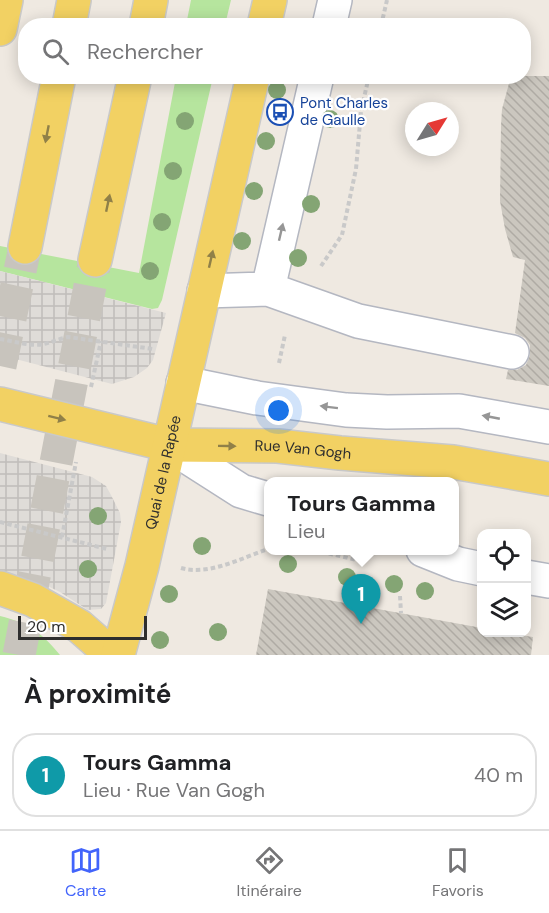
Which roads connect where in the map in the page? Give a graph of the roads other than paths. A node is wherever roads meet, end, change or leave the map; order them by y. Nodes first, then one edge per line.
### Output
1 (6, 0) edge
2 (74, 0) edge
3 (151, 0) edge
4 (270, 0) edge
5 (335, 0) edge
6 (71, 18) edge
7 (148, 18) edge
8 (266, 18) edge
9 (331, 18) edge
10 (0, 29) edge
11 (56, 84) edge
12 (133, 84) edge
13 (251, 84) edge
14 (316, 84) edge
15 (25, 247) tunnel mouth
16 (95, 260) tunnel mouth
17 (204, 291) junction
18 (283, 294) junction
19 (512, 352) dead end
20 (183, 383) junction
21 (0, 404) edge
22 (549, 427) edge
23 (169, 445) junction
24 (549, 479) edge
25 (264, 498) edge
26 (436, 555) edge
27 (477, 568) edge
28 (531, 578) edge
29 (549, 581) edge
30 (0, 588) edge
31 (112, 655) edge
32 (118, 655) edge

1 - 10 main road
2 - 6 main road
3 - 7 main road
4 - 8 main road
5 - 9 street
11 -> 15 main road
16 -> 12 main road
17 -> 13 main road, Quai de la Rapée
18 -> 14 street
17 - 18 street
17 - 20 main road, Quai de la Rapée
18 - 19 street
22 -> 20 street
20 - 23 main road, Quai de la Rapée
21 -> 23 main road
23 -> 24 main road, Rue Van Gogh
23 - 25 street
23 - 32 main road, Quai de la Rapée
26 - 27 street
28 - 29 street
30 - 31 main road

